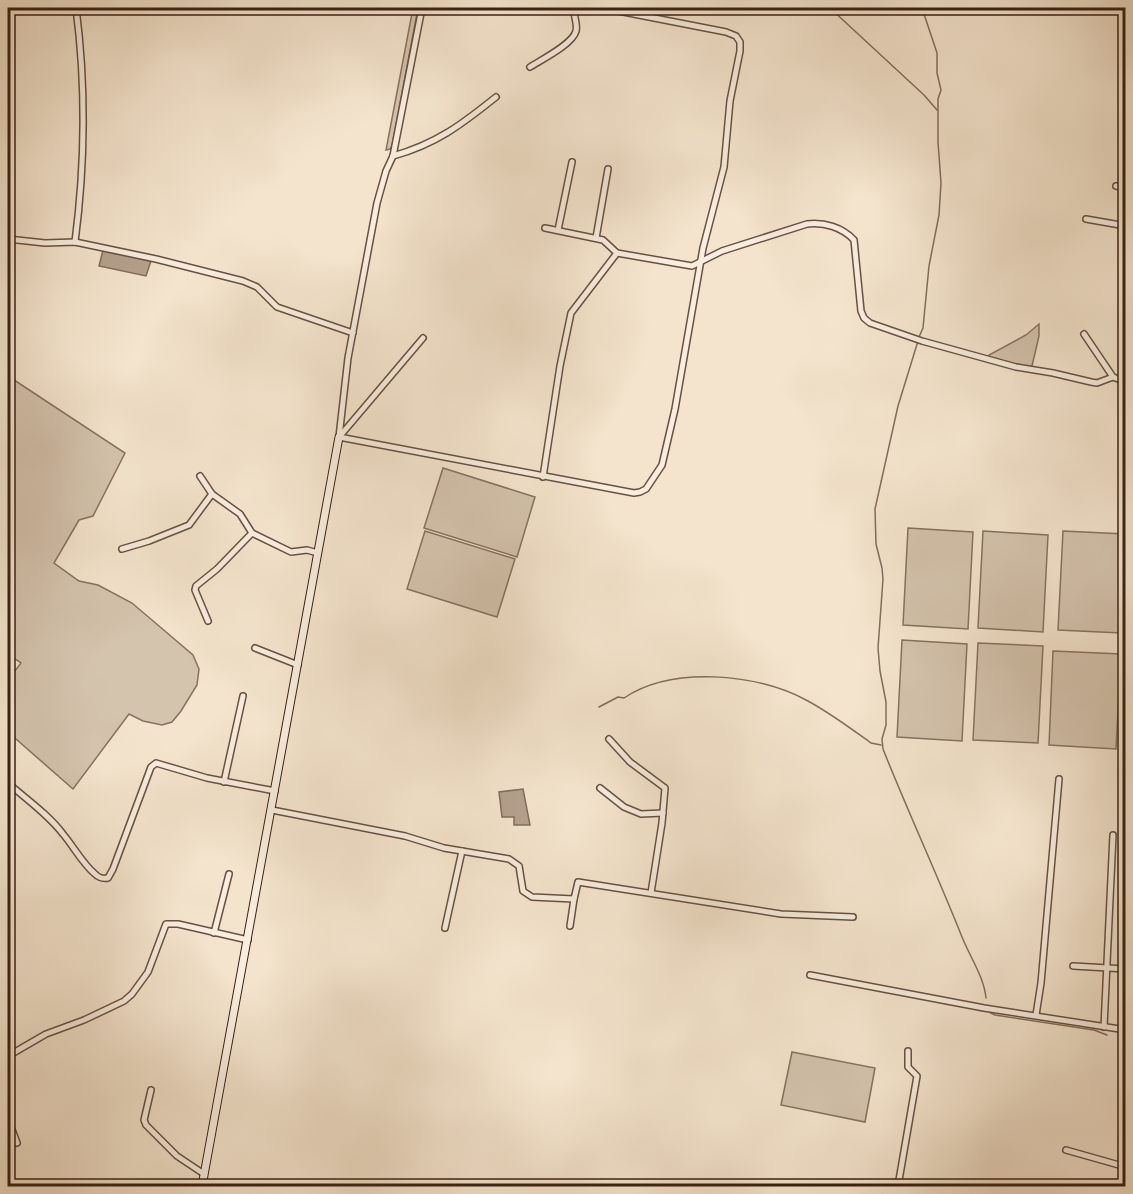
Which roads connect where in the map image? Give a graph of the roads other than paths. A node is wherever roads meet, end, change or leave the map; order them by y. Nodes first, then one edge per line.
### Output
1 (76, 8) edge
2 (422, 8) edge
3 (574, 8) edge
4 (603, 8) edge
5 (530, 67) dead end
6 (496, 97) dead end
7 (393, 156) junction
8 (572, 162) dead end
9 (608, 169) dead end
10 (1116, 186) dead end
11 (1125, 188) edge
12 (1086, 219) dead end
13 (1125, 226) edge
14 (545, 228) dead end
15 (558, 230) junction
16 (596, 238) junction
17 (8, 239) edge
18 (75, 242) junction
19 (617, 253) junction
20 (700, 263) junction
21 (353, 333) junction
22 (1084, 334) dead end
23 (423, 338) dead end
24 (1113, 377) junction
25 (1125, 382) edge
26 (339, 437) junction
27 (200, 476) dead end
28 (543, 477) junction
29 (212, 494) junction
30 (252, 533) junction
31 (122, 549) dead end
32 (318, 552) junction
33 (208, 621) dead end
34 (255, 648) dead end
35 (298, 665) junction
36 (243, 696) dead end
37 (609, 740) dead end
38 (1059, 779) dead end
39 (225, 782) junction
40 (8, 783) edge
41 (600, 788) dead end
42 (275, 791) junction
43 (272, 810) junction
44 (663, 813) junction
45 (1113, 835) dead end
46 (462, 851) junction
47 (229, 874) dead end
48 (651, 893) junction
49 (574, 899) junction
50 (853, 917) dead end
51 (570, 926) dead end
52 (445, 928) dead end
53 (214, 933) junction
54 (248, 940) junction
55 (1072, 966) dead end
56 (1108, 969) junction
57 (1125, 969) edge
58 (810, 975) dead end
59 (1036, 1015) junction
60 (1104, 1027) junction
61 (1125, 1030) edge
62 (908, 1051) dead end
63 (8, 1056) edge
64 (151, 1090) dead end
65 (8, 1119) edge
66 (17, 1143) dead end
67 (1066, 1150) dead end
68 (1125, 1167) edge
69 (204, 1174) junction
70 (202, 1186) edge
71 (898, 1186) edge

1 - 18 street
2 - 7 street
3 - 5 street
4 - 20 street
6 - 7 street
7 - 21 street
8 - 15 street
9 - 16 street
10 - 11 street
12 - 13 street
14 - 15 street
15 - 16 street
16 - 19 street
17 - 18 street
18 - 21 street
19 - 20 street
19 - 28 street
20 - 24 street
20 - 28 street
21 - 26 street
22 - 24 street
23 - 26 street
24 - 25 street
26 - 28 street
26 - 32 street
27 - 29 street
29 - 30 street
29 - 31 street
30 - 32 street
30 - 33 street
32 - 35 street
34 - 35 street
35 - 42 street
36 - 39 street
37 - 44 street
38 - 59 street
39 - 40 street
39 - 42 street
41 - 44 street
42 - 43 street
43 - 46 street
43 - 54 street
44 - 48 street
45 - 56 street
46 - 49 street
46 - 52 street
47 - 53 street
48 - 49 street
48 - 50 street
49 - 51 street
53 - 54 street
53 - 63 street
54 - 69 street
55 - 56 street
56 - 57 street
56 - 60 street
58 - 59 street
59 - 60 street
60 - 61 street
62 - 71 street
64 - 69 street
65 - 66 street
67 - 68 street
69 - 70 street

